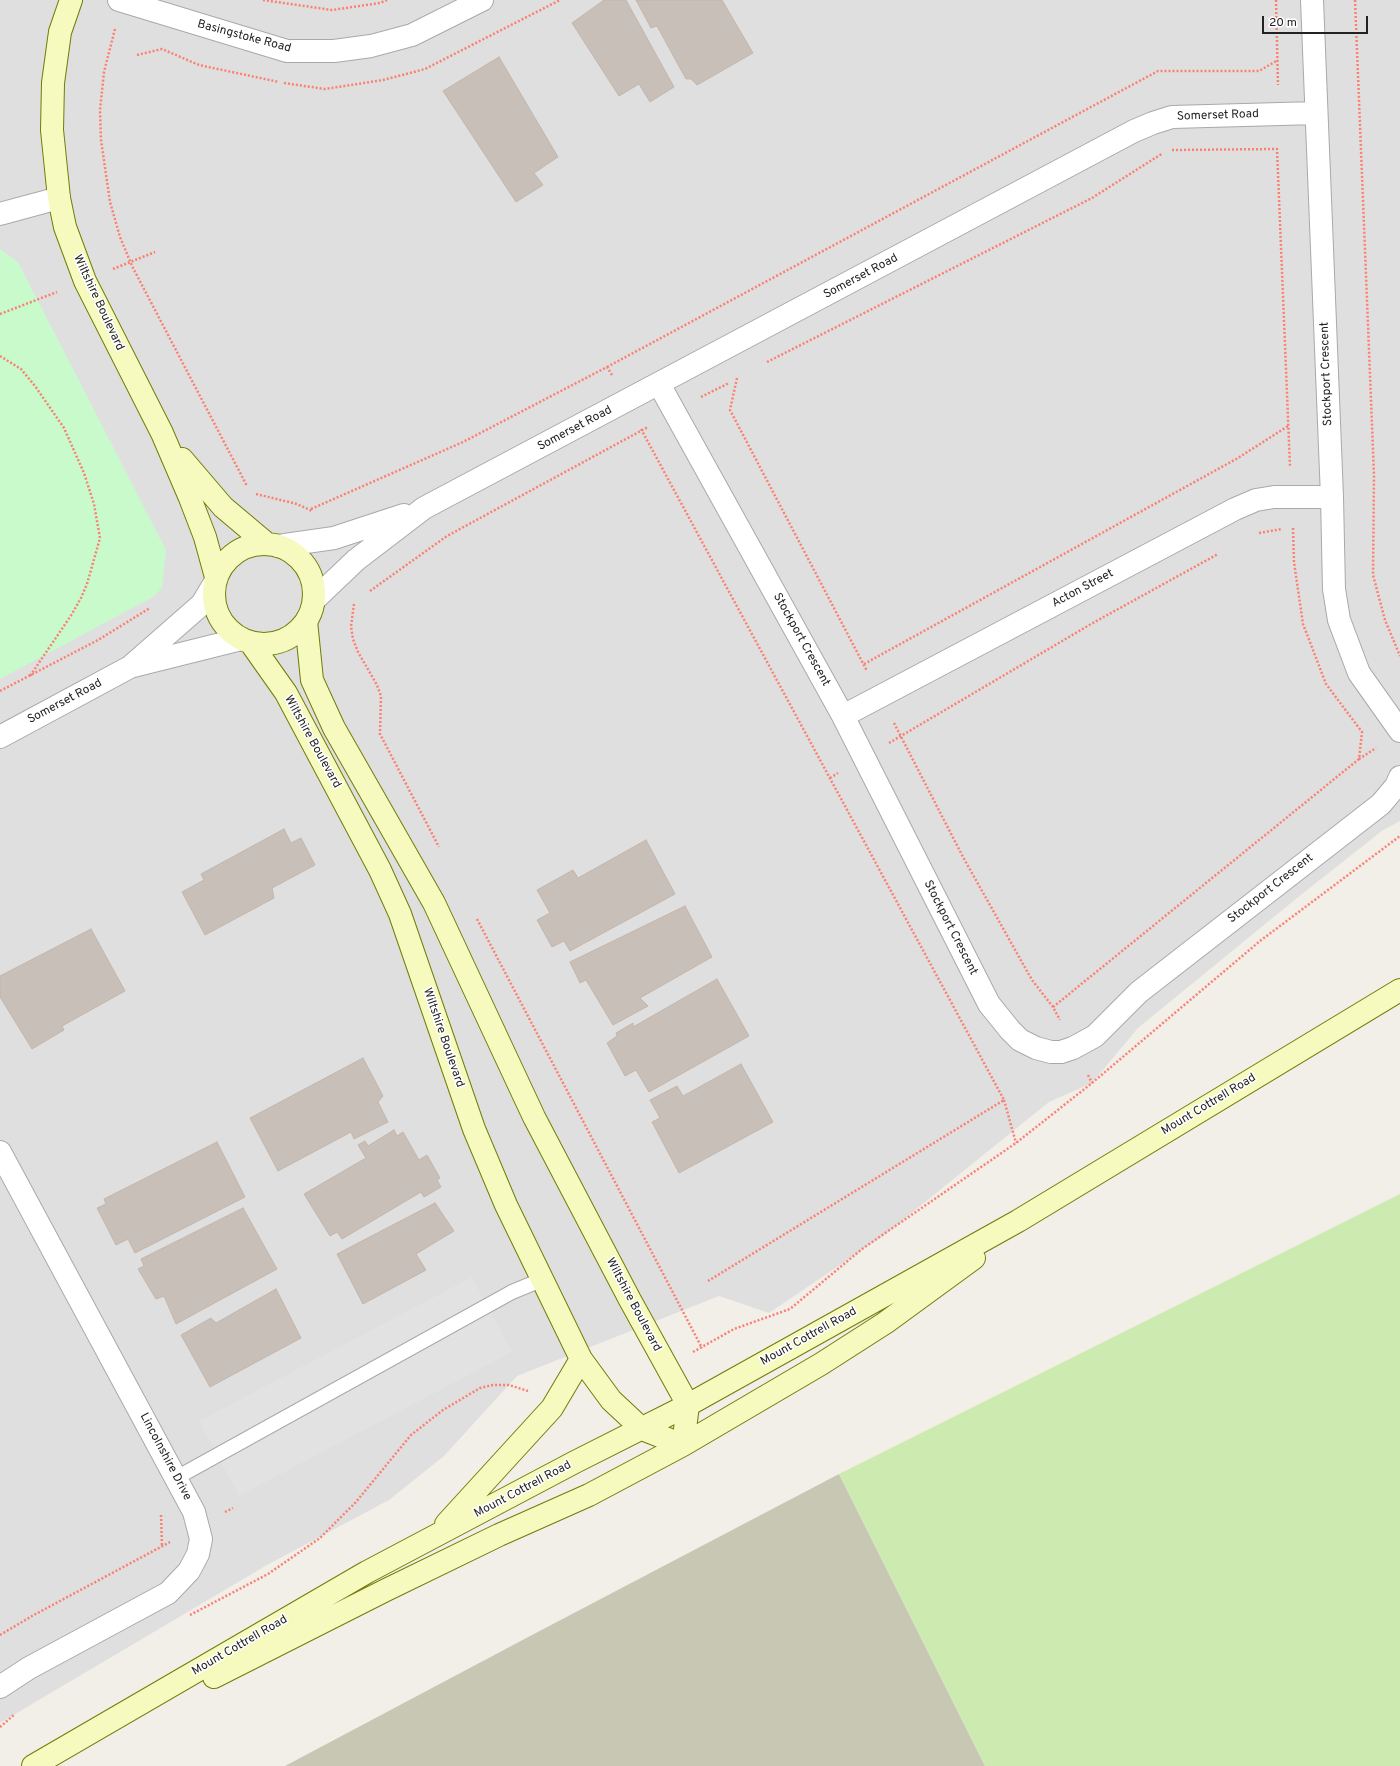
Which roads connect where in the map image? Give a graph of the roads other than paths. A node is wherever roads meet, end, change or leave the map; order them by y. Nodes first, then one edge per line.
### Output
1 (71, 0) edge
2 (482, 0) edge
3 (1312, 0) edge
4 (121, 1) edge
5 (1316, 113) junction
6 (59, 198) junction
7 (0, 214) edge
8 (660, 384) junction
9 (162, 433) junction
10 (1332, 497) junction
11 (424, 508) junction
12 (272, 545) junction
13 (215, 581) junction
14 (314, 600) junction
15 (306, 621) junction
16 (245, 640) junction
17 (130, 667) junction
18 (842, 716) junction
19 (1400, 731) edge
20 (0, 737) edge
21 (1400, 777) edge
22 (1400, 990) edge
23 (0, 1152) edge
24 (1018, 1221) junction
25 (541, 1280) junction
26 (581, 1359) junction
27 (688, 1405) junction
28 (642, 1429) junction
29 (683, 1445) junction
30 (176, 1478) junction
31 (436, 1536) junction
32 (0, 1686) edge
33 (33, 1766) edge
34 (38, 1766) edge

1 - 6 street, Wiltshire Boulevard
2 - 4 street, Basingstoke Road
3 - 5 street, Stockport Crescent
5 - 8 street, Somerset Road
5 - 10 street, Stockport Crescent
6 - 7 street
6 - 9 street, Wiltshire Boulevard
8 - 11 street, Somerset Road
8 - 18 street, Stockport Crescent
9 - 12 street, Wiltshire Boulevard
9 - 13 street, Wiltshire Boulevard
10 - 18 street, Acton Street
10 - 19 street, Stockport Crescent
11 - 12 street, Somerset Road
11 - 14 street, Somerset Road
12 - 13 street
12 - 14 street
13 - 16 street
13 - 17 street, Somerset Road
14 - 15 street
15 - 16 street
15 - 27 street, Wiltshire Boulevard
16 - 17 street, Somerset Road
16 - 25 street, Wiltshire Boulevard
17 - 20 street, Somerset Road
18 - 21 street, Stockport Crescent
22 - 24 street, Mount Cottrell Road
23 - 30 street, Lincolnshire Drive
24 - 27 street, Mount Cottrell Road
24 - 29 street, Mount Cottrell Road
25 - 26 street, Wiltshire Boulevard
25 - 30 lane
26 - 28 street, Wiltshire Boulevard
26 - 31 street
27 - 28 street, Mount Cottrell Road
27 - 29 street
28 - 29 street
28 - 31 street, Mount Cottrell Road
29 - 34 street, Mount Cottrell Road
30 - 32 street, Lincolnshire Drive
31 - 33 street, Mount Cottrell Road

